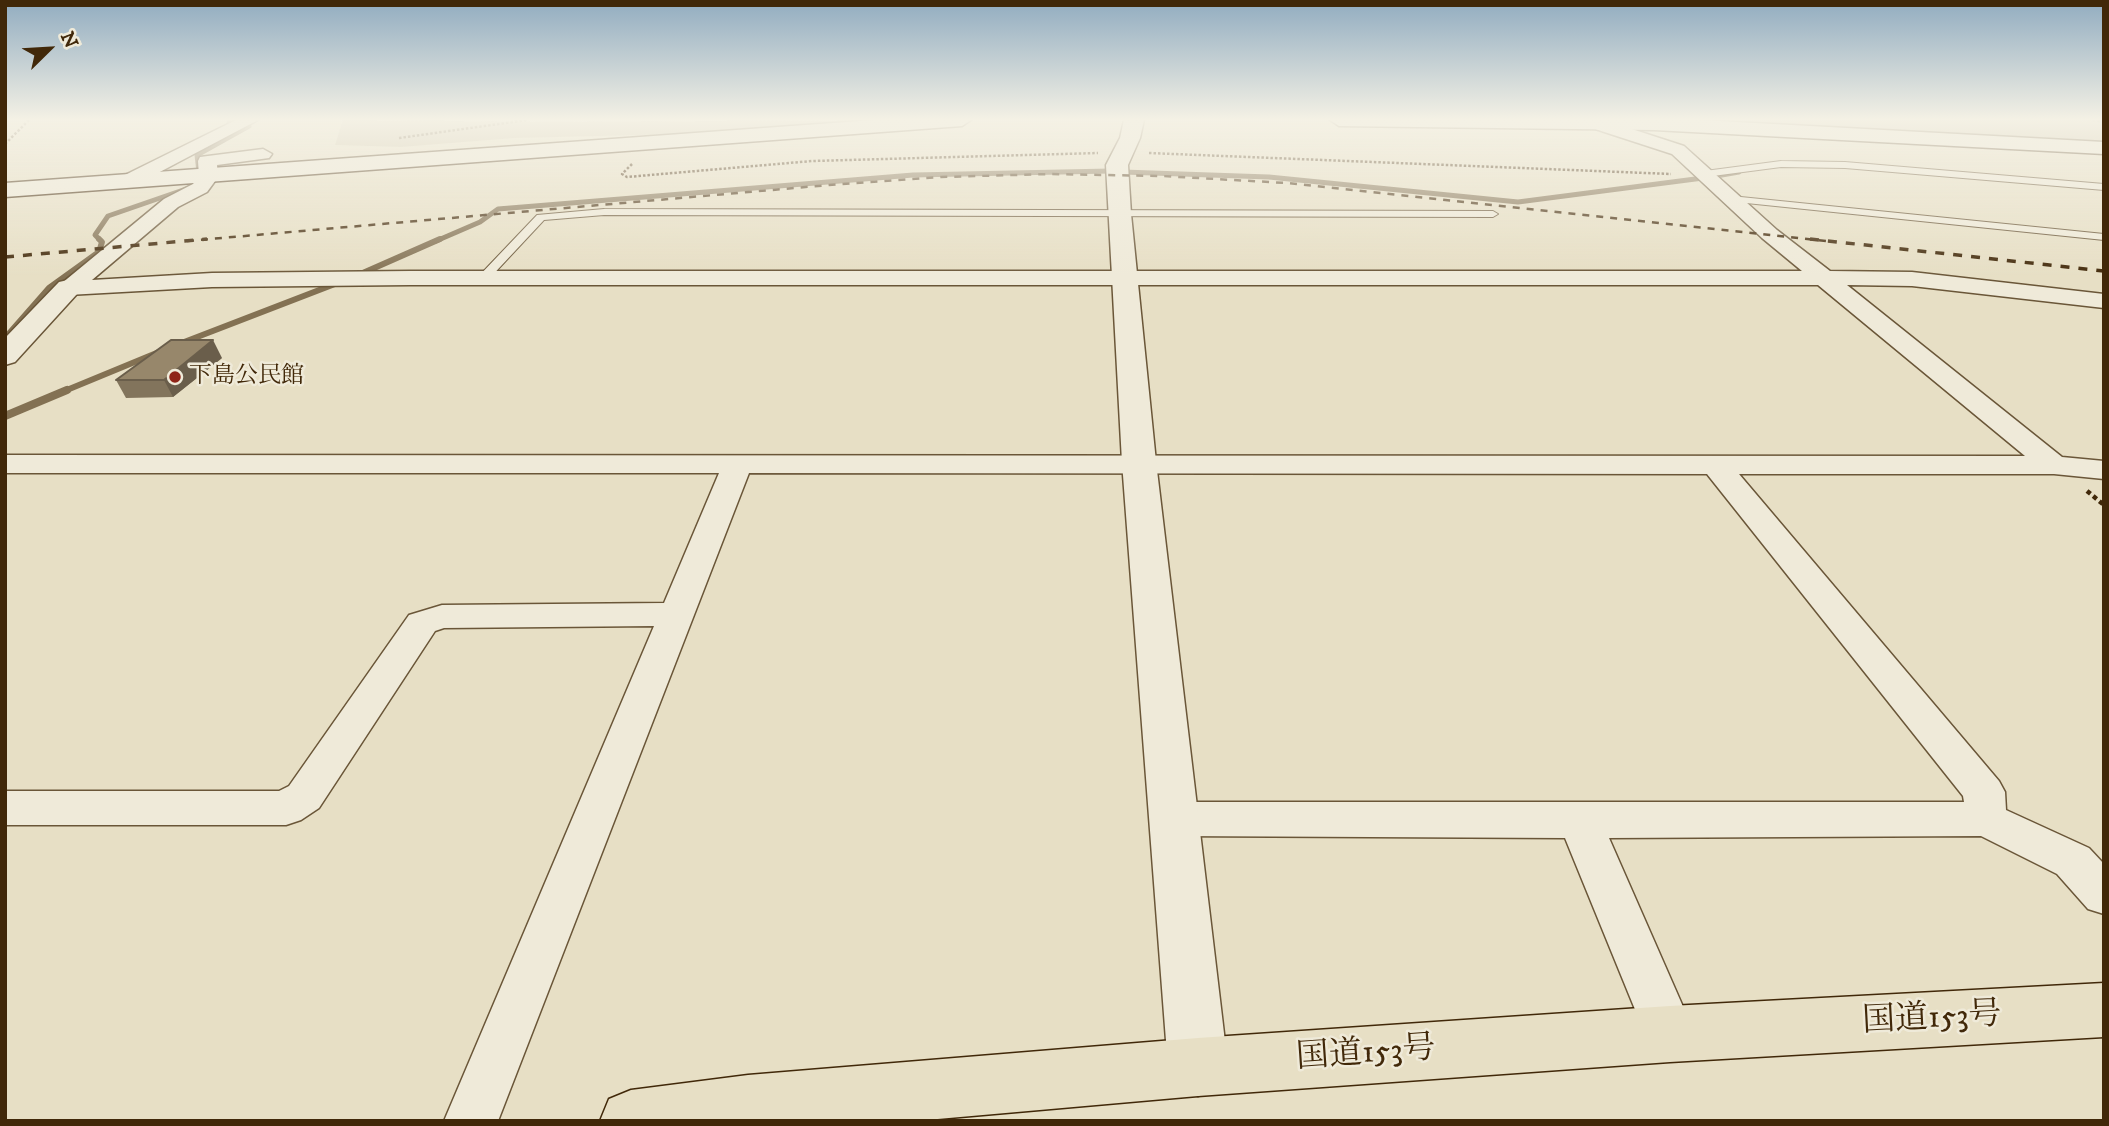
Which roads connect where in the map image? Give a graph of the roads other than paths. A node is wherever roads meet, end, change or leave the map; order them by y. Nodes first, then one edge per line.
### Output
1 (145, 173) edge
2 (229, 173) edge
3 (1117, 173) edge
4 (1716, 173) edge
5 (1934, 173) edge
6 (209, 174) junction
7 (1705, 174) joint
8 (132, 179) junction
9 (2104, 187) edge
10 (5, 190) edge
11 (1731, 199) junction
12 (1119, 214) junction
13 (1493, 214) dead end
14 (2104, 237) edge
15 (1125, 276) junction
16 (483, 278) junction
17 (1825, 278) junction
18 (68, 288) junction
19 (2104, 302) edge
20 (5, 356) edge
21 (1139, 462) junction
22 (5, 464) edge
23 (737, 464) junction
24 (1715, 464) junction
25 (2053, 464) junction
26 (2104, 470) edge
27 (677, 614) junction
28 (5, 808) edge
29 (1174, 819) junction
30 (1986, 820) junction
31 (1580, 821) junction
32 (2104, 895) edge
33 (2104, 1010) edge
34 (1670, 1034) junction
35 (1198, 1067) junction
36 (471, 1121) edge
37 (631, 1121) edge

1 - 8 street
2 - 6 main road
3 - 12 main road
4 - 7 lane
5 - 9 lane
6 - 8 main road
6 - 18 street
7 - 11 street
8 - 10 main road
11 - 14 lane
11 - 17 street
12 - 13 lane
12 - 15 main road
12 - 16 lane
15 - 16 street
15 - 17 street
15 - 21 main road
16 - 18 street
17 - 19 street
17 - 25 street
18 - 20 main road
21 - 23 street
21 - 24 street
21 - 29 main road
22 - 23 street
23 - 27 street
24 - 25 street
24 - 30 street
25 - 26 street
27 - 28 street
27 - 36 street
29 - 31 street
29 - 35 main road
30 - 31 street
30 - 32 street
31 - 34 street
33 - 34 highway, 国道153号
34 - 35 highway, 国道153号
35 - 37 highway, 国道153号

